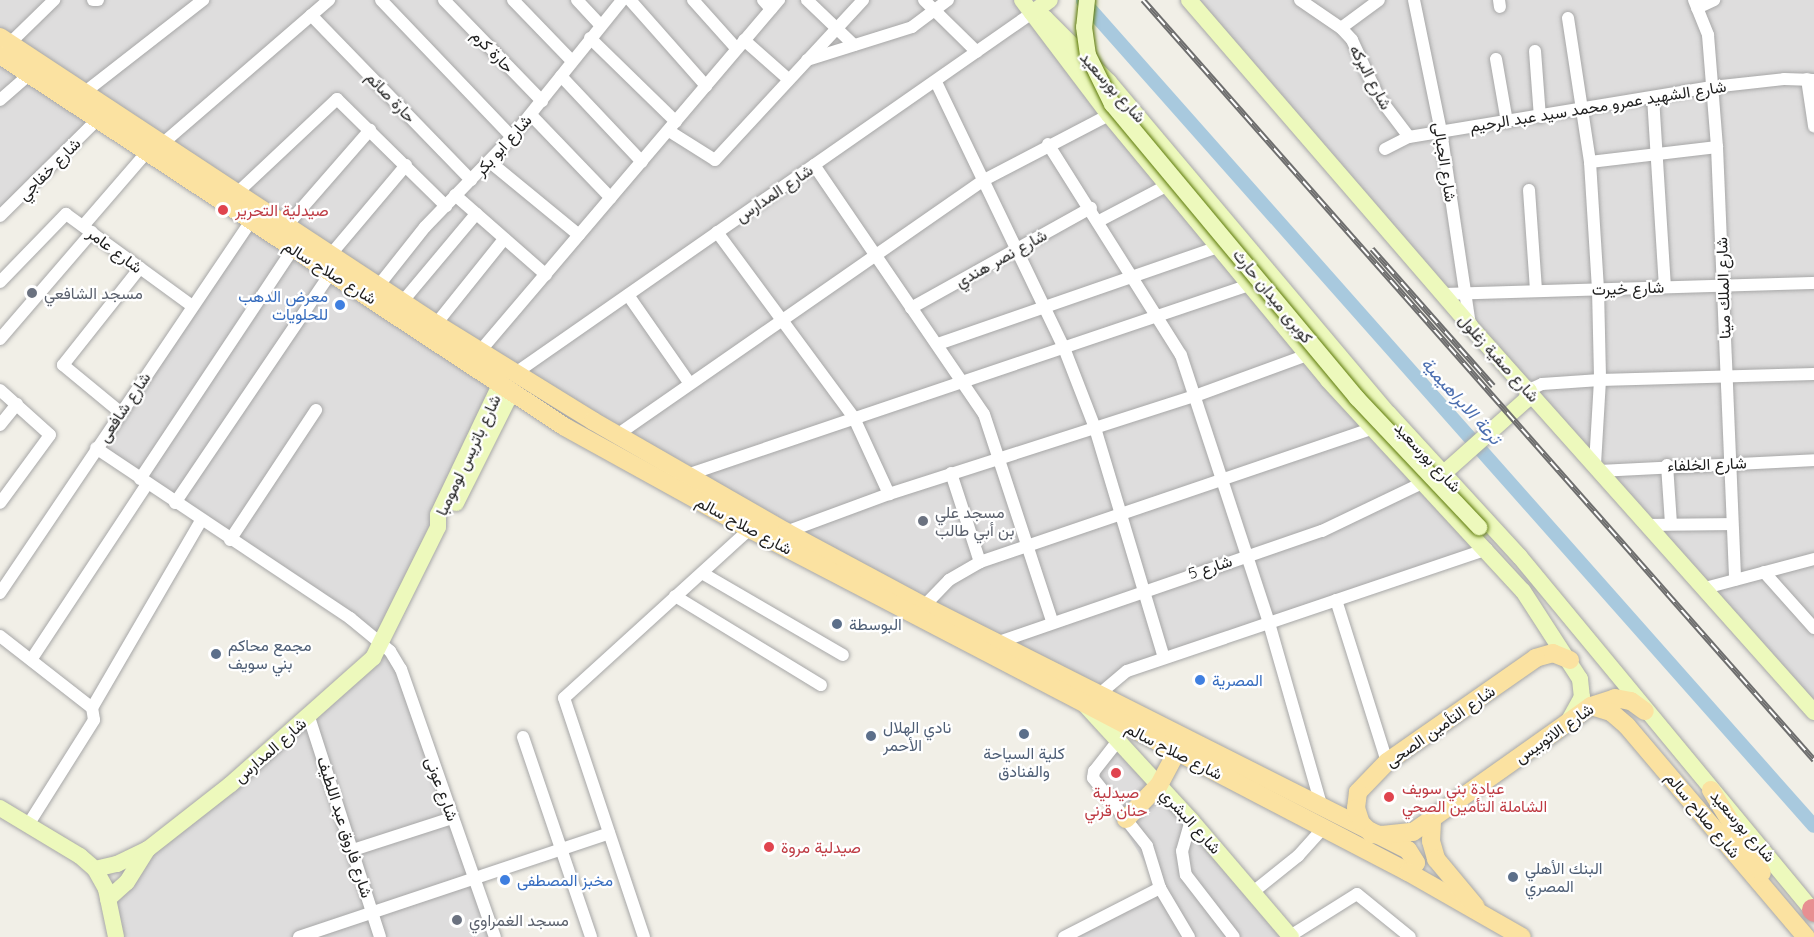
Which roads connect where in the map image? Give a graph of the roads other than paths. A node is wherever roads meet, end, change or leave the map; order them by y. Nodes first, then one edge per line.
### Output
1 (54, 0) edge
2 (93, 0) edge
3 (98, 0) edge
4 (203, 0) edge
5 (329, 0) edge
6 (381, 0) edge
7 (444, 0) edge
8 (513, 0) edge
9 (577, 0) edge
10 (622, 0) edge
11 (630, 0) edge
12 (693, 0) edge
13 (807, 0) edge
14 (863, 0) edge
15 (924, 0) edge
16 (948, 0) edge
17 (1087, 0) edge
18 (1188, 0) edge
19 (1300, 0) edge
20 (1379, 0) edge
21 (1414, 0) edge
22 (1714, 0) edge
23 (771, 3) edge
24 (1037, 4) edge
25 (1696, 4) edge
26 (935, 12) junction
27 (311, 15) junction
28 (1568, 18) dead end
29 (600, 25) junction
30 (836, 28) junction
31 (1341, 28) junction
32 (590, 38) junction
33 (740, 44) junction
34 (3, 45) edge
35 (854, 45) junction
36 (1535, 51) dead end
37 (976, 52) junction
38 (1496, 59) dead end
39 (572, 61) junction
40 (804, 61) junction
41 (29, 75) junction
42 (561, 76) junction
43 (787, 78) junction
44 (1810, 79) edge
45 (936, 82) junction
46 (706, 86) junction
47 (1712, 87) junction
48 (85, 92) junction
49 (1653, 98) junction
50 (0, 100) edge
51 (542, 101) junction
52 (1584, 110) junction
53 (531, 115) junction
54 (1109, 116) junction
55 (1540, 117) junction
56 (97, 120) junction
57 (1507, 122) junction
58 (672, 126) junction
59 (1814, 126) edge
60 (370, 130) junction
61 (1441, 131) junction
62 (512, 137) junction
63 (1409, 137) junction
64 (162, 144) junction
65 (1048, 144) junction
66 (1717, 147) junction
67 (1385, 149) dead end
68 (146, 153) junction
69 (1655, 153) junction
70 (490, 162) junction
71 (642, 162) junction
72 (1590, 162) junction
73 (406, 165) junction
74 (814, 165) junction
75 (471, 180) junction
76 (984, 180) junction
77 (1168, 185) junction
78 (1529, 190) dead end
79 (238, 192) junction
80 (455, 195) junction
81 (611, 198) junction
82 (446, 206) junction
83 (1091, 208) junction
84 (476, 214) junction
85 (0, 216) edge
86 (1099, 221) junction
87 (250, 222) junction
88 (288, 224) junction
89 (87, 229) junction
90 (717, 232) junction
91 (579, 235) junction
92 (1240, 235) junction
93 (504, 239) junction
94 (1218, 247) junction
95 (293, 249) junction
96 (1018, 249) junction
97 (332, 253) junction
98 (875, 254) junction
99 (140, 268) junction
100 (331, 273) junction
101 (546, 275) junction
102 (1133, 275) junction
103 (0, 282) edge
104 (1814, 283) edge
105 (378, 285) junction
106 (1249, 285) junction
107 (1723, 286) junction
108 (1665, 287) junction
109 (1598, 289) junction
110 (1536, 291) junction
111 (1465, 293) junction
112 (1442, 294) junction
113 (628, 295) junction
114 (403, 301) junction
115 (192, 306) junction
116 (1045, 307) junction
117 (911, 308) junction
118 (1159, 316) junction
119 (783, 318) junction
120 (436, 324) junction
121 (1470, 326) junction
122 (0, 339) edge
123 (938, 344) junction
124 (1064, 348) junction
125 (481, 350) junction
126 (1307, 355) junction
127 (517, 372) junction
128 (1814, 374) edge
129 (1726, 376) junction
130 (1600, 380) junction
131 (965, 382) junction
132 (690, 384) junction
133 (507, 387) junction
134 (0, 390) edge
135 (1529, 390) junction
136 (1195, 396) junction
137 (17, 404) junction
138 (316, 410) dead end
139 (120, 412) junction
140 (854, 418) junction
141 (0, 425) edge
142 (1095, 428) junction
143 (1370, 429) junction
144 (617, 435) junction
145 (96, 448) junction
146 (999, 458) junction
147 (1814, 460) edge
148 (1730, 463) junction
149 (1667, 465) junction
150 (1597, 467) junction
151 (951, 473) junction
152 (1444, 473) junction
153 (687, 475) junction
154 (1221, 480) junction
155 (144, 481) junction
156 (1420, 484) junction
157 (889, 494) junction
158 (0, 503) edge
159 (175, 503) junction
160 (1122, 514) junction
161 (201, 521) junction
162 (1671, 524) junction
163 (1732, 524) junction
164 (1649, 525) junction
165 (750, 529) junction
166 (786, 532) junction
167 (230, 540) junction
168 (1027, 546) junction
169 (1487, 549) junction
170 (1246, 555) junction
171 (1520, 557) junction
172 (1814, 559) edge
173 (980, 562) junction
174 (1764, 572) junction
175 (702, 573) junction
176 (1735, 580) junction
177 (1705, 588) junction
178 (1144, 589) junction
179 (0, 593) edge
180 (675, 596) junction
181 (1336, 600) junction
182 (924, 606) junction
183 (1052, 621) junction
184 (1269, 623) junction
185 (1814, 628) edge
186 (0, 636) edge
187 (1589, 642) junction
188 (383, 643) junction
189 (996, 643) junction
190 (843, 655) dead end
191 (1164, 658) junction
192 (32, 660) junction
193 (1570, 660) junction
194 (821, 685) dead end
195 (1092, 702) junction
196 (1591, 705) junction
197 (92, 708) junction
198 (1645, 711) junction
199 (1814, 712) edge
200 (309, 717) junction
201 (1569, 720) junction
202 (523, 737) dead end
203 (1117, 742) junction
204 (1176, 753) junction
205 (1387, 762) junction
206 (1159, 785) junction
207 (1711, 790) junction
208 (0, 808) edge
209 (1322, 808) junction
210 (452, 818) junction
211 (1126, 819) junction
212 (1191, 820) junction
213 (1432, 822) junction
214 (28, 825) junction
215 (1322, 829) junction
216 (609, 833) junction
217 (1372, 834) junction
218 (148, 849) junction
219 (353, 849) junction
220 (560, 849) junction
221 (95, 869) junction
222 (1408, 872) junction
223 (474, 878) junction
224 (1160, 888) junction
225 (1253, 892) junction
226 (108, 899) junction
227 (1774, 899) junction
228 (1813, 911) edge
229 (372, 912) junction
230 (1483, 915) junction
231 (113, 935) edge
232 (1290, 936) edge
233 (298, 937) edge
234 (380, 937) edge
235 (495, 937) edge
236 (591, 937) edge
237 (644, 937) edge
238 (1064, 937) edge
239 (1189, 937) edge
240 (1234, 937) edge
241 (1410, 937) edge
242 (1522, 937) edge
243 (1806, 937) edge

1 - 34 street
2 - 3 street
4 - 48 street
5 - 27 street
6 - 62 street
7 - 51 street, حارة كرم
8 - 39 street
9 - 29 street
10 - 29 street, شارع ابو بكر
11 - 46 street
12 - 33 street
13 - 30 street
14 - 30 street
15 - 26 street
16 - 26 street
17 - 171 main road, كوبرى ميدان حارث, bridge
18 - 112 main road, شارع صفية زغلول
19 - 31 street, شارع البركه
20 - 31 street
21 - 61 street, شارع الجبالى
22 - 25 street
23 - 33 street
24 - 37 street, شارع المدارس
24 - 54 main road, شارع بورسعيد
24 - 92 main road, شارع بورسعيد
25 - 47 street, شارع الملك مينا
26 - 35 street
26 - 37 street
27 - 64 street
27 - 75 street, حارة صائم
28 - 52 street
29 - 32 street, شارع ابو بكر
30 - 35 street
30 - 40 street
31 - 63 street, شارع البركه
32 - 39 street, شارع ابو بكر
32 - 58 street
33 - 43 street
33 - 46 street
34 - 41 main road, شارع صلاح سالم
34 - 48 main road, شارع صلاح سالم
35 - 40 street
36 - 55 street
37 - 45 street, شارع المدارس
38 - 57 street
39 - 42 street, شارع ابو بكر
40 - 43 street
41 - 50 street
41 - 56 main road, شارع صلاح سالم
42 - 51 street, شارع ابو بكر
42 - 71 street
43 - 58 street
44 - 47 street, شارع الشهيد عمرو محمد سيد عبد الرحيم
44 - 59 street
45 - 74 street, شارع المدارس
45 - 76 street
46 - 58 street
47 - 49 street, شارع الشهيد عمرو محمد سيد عبد الرحيم
47 - 66 street, شارع الملك مينا
48 - 64 main road, شارع صلاح سالم
49 - 52 street, شارع الشهيد عمرو محمد سيد عبد الرحيم
49 - 69 street
51 - 53 street, شارع ابو بكر
52 - 55 street, شارع الشهيد عمرو محمد سيد عبد الرحيم
52 - 72 street
53 - 62 street, شارع ابو بكر
53 - 81 street
54 - 65 street
54 - 77 main road, شارع بورسعيد
55 - 57 street, شارع الشهيد عمرو محمد سيد عبد الرحيم
56 - 68 main road, شارع صلاح سالم
56 - 85 street, شارع خفاجي
57 - 61 street, شارع الشهيد عمرو محمد سيد عبد الرحيم
58 - 71 street
60 - 73 street
60 - 79 street
60 - 88 street
61 - 63 street, شارع الشهيد عمرو محمد سيد عبد الرحيم
61 - 111 street, شارع الجبالى
62 - 70 street, شارع ابو بكر
63 - 67 street, شارع الشهيد عمرو محمد سيد عبد الرحيم
64 - 79 main road, شارع صلاح سالم
65 - 76 street
65 - 83 street
66 - 69 street
66 - 107 street, شارع الملك مينا
68 - 87 main road, شارع صلاح سالم
68 - 89 street
69 - 72 street
69 - 108 street
70 - 75 street, شارع ابو بكر
70 - 91 street
71 - 81 street
72 - 109 street
73 - 82 street
73 - 97 street
74 - 90 street, شارع المدارس
74 - 98 street
75 - 80 street, شارع ابو بكر
76 - 96 street
76 - 98 street
77 - 86 street
77 - 94 main road, شارع بورسعيد
78 - 110 street
79 - 88 main road, شارع صلاح سالم
80 - 82 street, شارع ابو بكر
80 - 84 street
81 - 91 street
82 - 105 street, شارع ابو بكر
83 - 86 street
83 - 96 street, شارع نصر هندي
84 - 93 street
84 - 114 street
86 - 102 street
87 - 95 main road, شارع صلاح سالم
87 - 115 street, شارع شافعى
88 - 97 main road, شارع صلاح سالم
89 - 99 street, شارع عامر
89 - 103 street, شارع عامر
89 - 122 street
90 - 113 street, شارع المدارس
90 - 119 street
91 - 101 street
92 - 94 main road
92 - 152 main road, شارع بورسعيد
93 - 101 street
93 - 120 street
94 - 102 street
94 - 106 main road, شارع بورسعيد
95 - 100 main road, شارع صلاح سالم
95 - 155 street
96 - 116 street
96 - 117 street, شارع نصر هندي
97 - 105 main road, شارع صلاح سالم
98 - 117 street
98 - 119 street
99 - 115 street, شارع عامر
99 - 139 street
100 - 133 main road, شارع صلاح سالم
100 - 159 street
101 - 125 street
102 - 116 street
102 - 118 street
104 - 107 street, شارع خيرت
105 - 114 main road, شارع صلاح سالم
106 - 118 street
106 - 126 main road, شارع بورسعيد
107 - 108 street, شارع خيرت
107 - 129 street, شارع الملك مينا
108 - 109 street, شارع خيرت
109 - 110 street, شارع خيرت
109 - 130 street
110 - 111 street, شارع خيرت
111 - 112 street, شارع خيرت
111 - 121 street, شارع الجبالى
112 - 121 main road, شارع صفية زغلول
113 - 127 street, شارع المدارس
113 - 132 street
114 - 120 main road, شارع صلاح سالم
115 - 139 street, شارع شافعى
116 - 123 street
116 - 124 street
117 - 123 street
118 - 124 street
118 - 136 street
119 - 132 street
119 - 140 street
120 - 125 main road, شارع صلاح سالم
121 - 135 main road, شارع صفية زغلول
123 - 131 street
124 - 131 street
124 - 142 street
125 - 127 main road, شارع صلاح سالم
126 - 136 street
126 - 143 main road, شارع بورسعيد
127 - 144 main road, شارع صلاح سالم
128 - 129 street
129 - 130 street
129 - 148 street, شارع الملك مينا
130 - 135 street
130 - 150 street
131 - 140 street
131 - 146 street
132 - 144 street
133 - 165 main road, شارع صلاح سالم
133 - 188 main road, شارع باتريس لومومبا
134 - 137 street
135 - 150 main road, شارع صفية زغلول
135 - 152 main road
136 - 142 street
136 - 154 street
137 - 141 street
137 - 158 street
138 - 167 street
139 - 145 street, شارع شافعى
140 - 153 street
140 - 157 street
142 - 146 street
142 - 160 street
143 - 154 street
143 - 156 main road, شارع بورسعيد
144 - 153 main road, شارع صلاح سالم
145 - 155 street
145 - 179 street, شارع شافعى
146 - 151 street
146 - 168 street
147 - 148 street, شارع الخلفاء
148 - 149 street, شارع الخلفاء
148 - 163 street, شارع الملك مينا
149 - 150 street, شارع الخلفاء
149 - 162 street
150 - 164 main road, شارع صفية زغلول
151 - 157 street
151 - 173 street
152 - 171 main road, شارع بورسعيد
153 - 166 main road, شارع صلاح سالم
154 - 160 street
154 - 170 street
155 - 159 street
155 - 192 street
156 - 169 main road, شارع بورسعيد
156 - 170 street, شارع 5
157 - 166 street
159 - 161 street
160 - 168 street
160 - 178 street
161 - 167 street
161 - 197 street
162 - 163 street
162 - 164 street
163 - 176 street, شارع الملك مينا
164 - 177 main road, شارع صفية زغلول
165 - 175 street
165 - 195 main road, شارع صلاح سالم
166 - 182 main road, شارع صلاح سالم
167 - 188 street
168 - 173 street
168 - 183 street
169 - 181 street
169 - 193 main road, شارع بورسعيد
170 - 178 street, شارع 5
170 - 184 street
171 - 187 main road, شارع بورسعيد
172 - 174 street
173 - 182 street
174 - 176 street
174 - 185 street
175 - 180 street
175 - 190 street
176 - 177 street
177 - 199 main road, شارع صفية زغلول
178 - 183 street, شارع 5
178 - 191 street
180 - 194 street
180 - 216 street
181 - 184 street
181 - 205 street
182 - 189 main road, شارع صلاح سالم
183 - 189 street, شارع 5
184 - 191 street
184 - 209 street
186 - 192 street
187 - 193 main road
187 - 198 main road, شارع بورسعيد
188 - 200 main road, شارع المدارس
188 - 210 street, شارع عونى
189 - 195 main road, شارع صلاح سالم
191 - 195 street
192 - 197 street
193 - 201 main road, شارع بورسعيد
193 - 205 main road, شارع التأمين الصحى
195 - 203 main road, شارع البشري
195 - 204 main road, شارع صلاح سالم
195 - 209 main road, شارع صلاح سالم
196 - 198 main road, شارع الاتوبيس
196 - 201 main road, شارع الاتوبيس
196 - 227 main road, شارع صلاح سالم
197 - 214 street
198 - 207 main road, شارع بورسعيد
200 - 218 main road, شارع المدارس
200 - 219 street, شارع فاروق عبد اللطيف
201 - 213 main road, شارع الاتوبيس
202 - 220 street
203 - 206 main road, شارع البشري
203 - 211 street
204 - 206 main road
204 - 215 main road, شارع صلاح سالم
205 - 217 main road, شارع التأمين الصحى
206 - 211 main road
206 - 212 main road, شارع البشري
207 - 227 main road
207 - 228 main road, شارع بورسعيد
208 - 214 main road
209 - 217 main road, شارع صلاح سالم
210 - 219 street
210 - 223 street, شارع عونى
211 - 224 street
212 - 225 main road, شارع البشري
212 - 240 street
213 - 217 main road, شارع الاتوبيس
213 - 230 main road
214 - 221 main road
215 - 222 main road, شارع صلاح سالم
215 - 225 street
216 - 220 street
216 - 237 street
217 - 222 main road, شارع صلاح سالم
218 - 221 main road, شارع المدارس
218 - 226 main road, شارع المدارس
219 - 229 street, شارع فاروق عبد اللطيف
220 - 223 street
220 - 236 street
221 - 226 main road
222 - 230 main road, شارع صلاح سالم
223 - 229 street
223 - 235 street, شارع عونى
224 - 238 street
224 - 239 street
225 - 232 main road, شارع البشري
226 - 231 main road
227 - 243 main road, شارع صلاح سالم
229 - 233 street
229 - 234 street, شارع فاروق عبد اللطيف
230 - 242 main road, شارع صلاح سالم
232 - 241 street

